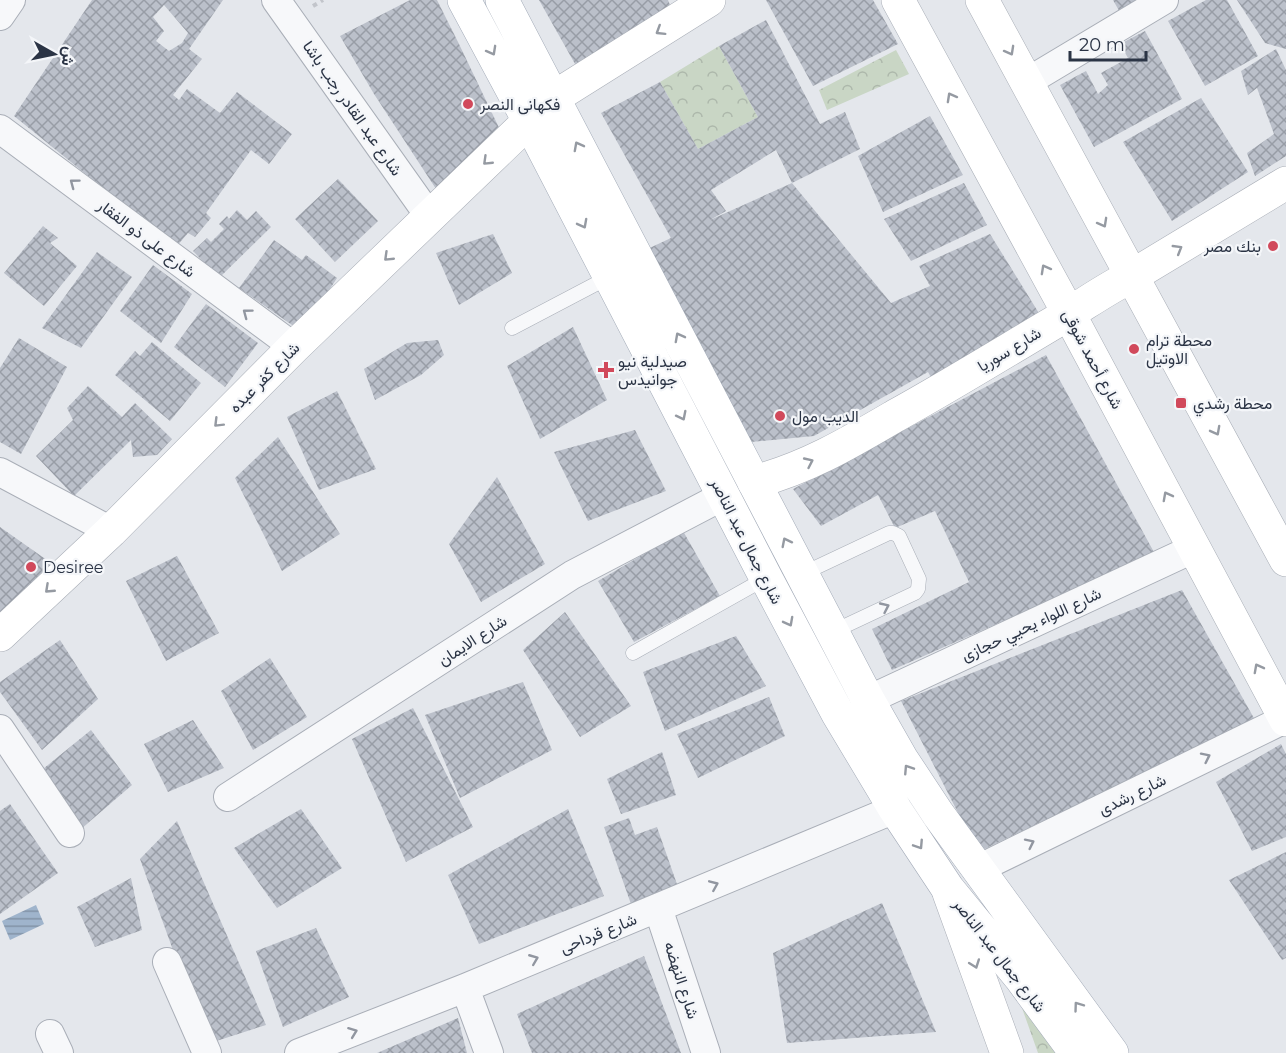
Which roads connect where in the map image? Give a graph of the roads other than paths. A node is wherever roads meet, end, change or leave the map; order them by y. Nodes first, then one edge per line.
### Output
1 (11, 0) edge
2 (276, 0) edge
3 (464, 0) edge
4 (502, 0) edge
5 (709, 0) edge
6 (898, 0) edge
7 (982, 0) edge
8 (1164, 0) edge
9 (0, 16) edge
10 (1027, 82) junction
11 (553, 98) junction
12 (530, 120) junction
13 (0, 129) edge
14 (1286, 183) edge
15 (430, 217) junction
16 (611, 276) junction
17 (1132, 276) junction
18 (1069, 314) junction
19 (512, 328) dead end
20 (294, 347) junction
21 (0, 472) edge
22 (754, 482) junction
23 (723, 496) junction
24 (111, 531) junction
25 (1195, 548) junction
26 (1286, 561) edge
27 (802, 573) junction
28 (766, 578) junction
29 (832, 632) junction
30 (0, 635) edge
31 (633, 653) dead end
32 (868, 700) junction
33 (1286, 719) edge
34 (0, 729) edge
35 (228, 797) dead end
36 (895, 809) junction
37 (70, 833) dead end
38 (978, 869) junction
39 (948, 889) junction
40 (658, 908) junction
41 (167, 962) dead end
42 (465, 988) junction
43 (207, 1053) edge
44 (298, 1053) edge
45 (489, 1053) edge
46 (706, 1053) edge
47 (1007, 1053) edge
48 (1076, 1053) edge
49 (1112, 1053) edge

1 - 9 street
2 - 15 street, شارع عبد القادر رجب باشا
3 -> 12 street, شارع جمال عبد الناصر
4 - 11 street, شارع جمال عبد الناصر
5 -> 11 street, شارع كفر عبده
18 -> 6 street, شارع أحمد شوقى
7 -> 10 street
8 - 10 street
10 -> 17 street
11 - 12 street, شارع كفر عبده
22 -> 11 street, شارع جمال عبد الناصر
12 -> 15 street, شارع كفر عبده
12 -> 16 street, شارع جمال عبد الناصر
20 -> 13 street, شارع على ذو الفقار
17 -> 14 street, شارع سوريا
15 -> 20 street, شارع كفر عبده
16 - 19 lane
16 -> 23 street, شارع جمال عبد الناصر
17 - 18 street, شارع سوريا
17 -> 26 street
22 -> 18 street, شارع سوريا
25 -> 18 street, شارع أحمد شوقى
20 -> 24 street, شارع كفر عبده
21 - 24 street
27 -> 22 street, شارع جمال عبد الناصر
23 - 28 street, شارع جمال عبد الناصر
23 - 35 street, شارع الايمان
24 -> 30 street, شارع كفر عبده
25 - 32 street, شارع اللواء يحيي حجازى
33 -> 25 street, شارع أحمد شوقى
27 - 29 street, شارع جمال عبد الناصر
29 -> 27 lane
28 - 31 lane
28 -> 36 street, شارع جمال عبد الناصر
29 - 32 street, شارع جمال عبد الناصر
38 -> 32 street, شارع جمال عبد الناصر
38 -> 33 street, شارع رشدى
34 - 37 street
36 -> 39 street, شارع جمال عبد الناصر
40 -> 36 street, شارع قرداحى
49 -> 38 street, شارع جمال عبد الناصر
39 -> 47 street
39 - 48 street, شارع جمال عبد الناصر
42 -> 40 street, شارع قرداحى
40 - 46 street, شارع النهضه
41 - 43 street
44 -> 42 street, شارع قرداحى
42 - 45 street

